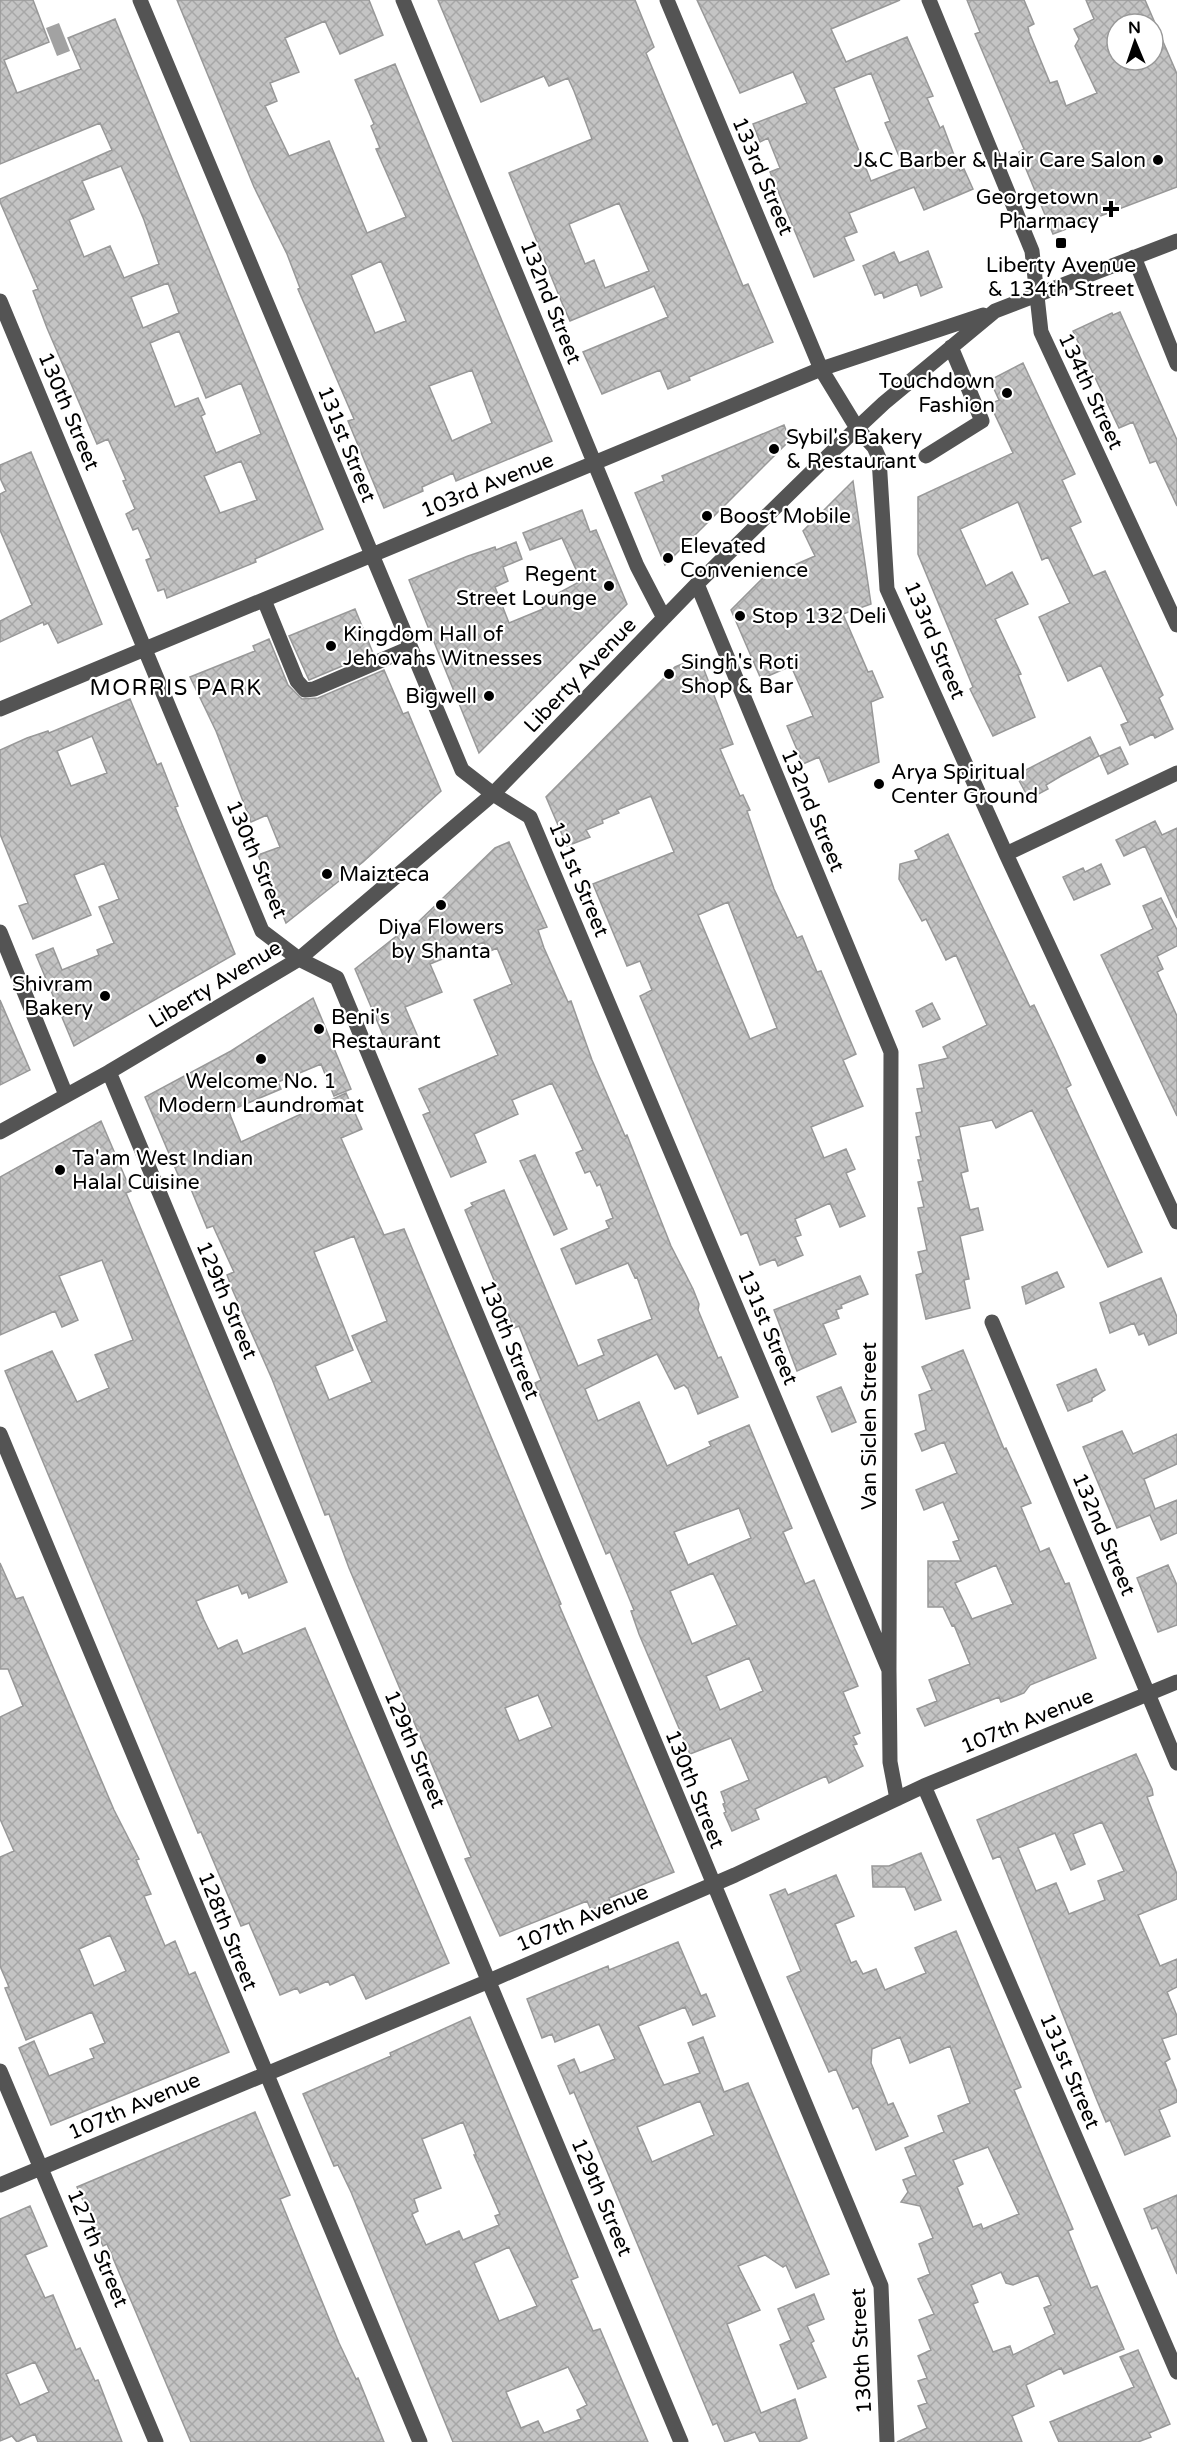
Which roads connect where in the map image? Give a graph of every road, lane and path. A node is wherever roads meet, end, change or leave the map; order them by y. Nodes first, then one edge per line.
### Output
1 (141, 0) edge
2 (403, 0) edge
3 (667, 0) edge
4 (929, 0) edge
5 (1177, 241) edge
6 (1134, 257) junction
7 (1038, 294) junction
8 (0, 301) edge
9 (995, 311) junction
10 (951, 347) junction
11 (1177, 364) edge
12 (821, 369) junction
13 (857, 428) junction
14 (926, 456) dead end
15 (595, 463) junction
16 (371, 556) junction
17 (697, 584) junction
18 (264, 600) junction
19 (664, 618) junction
20 (1177, 625) edge
21 (145, 647) junction
22 (410, 648) junction
23 (0, 709) edge
24 (1177, 773) edge
25 (493, 794) junction
26 (1006, 854) junction
27 (0, 932) edge
28 (299, 959) junction
29 (891, 1052) joint
30 (109, 1072) junction
31 (66, 1095) junction
32 (0, 1132) edge
33 (1177, 1222) edge
34 (992, 1322) dead end
35 (0, 1434) edge
36 (889, 1670) junction
37 (1177, 1682) edge
38 (1148, 1694) junction
39 (1177, 1763) edge
40 (924, 1786) junction
41 (897, 1799) junction
42 (712, 1885) junction
43 (489, 1980) junction
44 (0, 2071) edge
45 (265, 2074) junction
46 (41, 2167) junction
47 (0, 2185) edge
48 (1177, 2372) edge
49 (156, 2442) edge
50 (420, 2442) edge
51 (681, 2442) edge
52 (887, 2442) edge

1 - 16 street, 131st Street
2 - 15 street, 132nd Street
3 - 12 street, 133rd Street
4 - 7 street, 134th Street
5 - 6 street, Liberty Avenue
6 - 7 street, Liberty Avenue
6 - 11 street
7 - 9 street, Liberty Avenue
7 - 20 street, 134th Street
8 - 21 street, 130th Street
9 - 10 street, Liberty Avenue
9 - 12 street, 103rd Avenue
10 - 13 street, Liberty Avenue
10 - 14 street
12 - 13 street, 133rd Street
12 - 15 street, 103rd Avenue
13 - 17 street, Liberty Avenue
13 - 26 street, 133rd Street
15 - 16 street, 103rd Avenue
15 - 19 street, 132nd Street
16 - 18 street, 103rd Avenue
16 - 22 street, 131st Street
17 - 19 street, Liberty Avenue
17 - 29 street, 132nd Street
18 - 21 street, 103rd Avenue
18 - 22 street
19 - 25 street, Liberty Avenue
21 - 23 street, 103rd Avenue
21 - 28 street, 130th Street
22 - 25 street, 131st Street
24 - 26 street
25 - 28 street, Liberty Avenue
25 - 36 street, 131st Street
26 - 33 street, 133rd Street
27 - 31 street
28 - 30 street, Liberty Avenue
28 - 42 street, 130th Street
29 - 36 street, Van Siclen Street
30 - 31 street, Liberty Avenue
30 - 43 street, 129th Street
31 - 32 street, Liberty Avenue
34 - 38 street, 132nd Street
35 - 45 street, 128th Street
36 - 41 street, Van Siclen Street
37 - 38 street, 107th Avenue
38 - 39 street, 132nd Street
38 - 40 street, 107th Avenue
40 - 41 street, 107th Avenue
40 - 48 street, 131st Street
41 - 42 street, 107th Avenue
42 - 43 street, 107th Avenue
42 - 52 street, 130th Street
43 - 45 street, 107th Avenue
43 - 51 street, 129th Street
44 - 46 street, 127th Street
45 - 46 street, 107th Avenue
45 - 50 street, 128th Street
46 - 47 street, 107th Avenue
46 - 49 street, 127th Street

